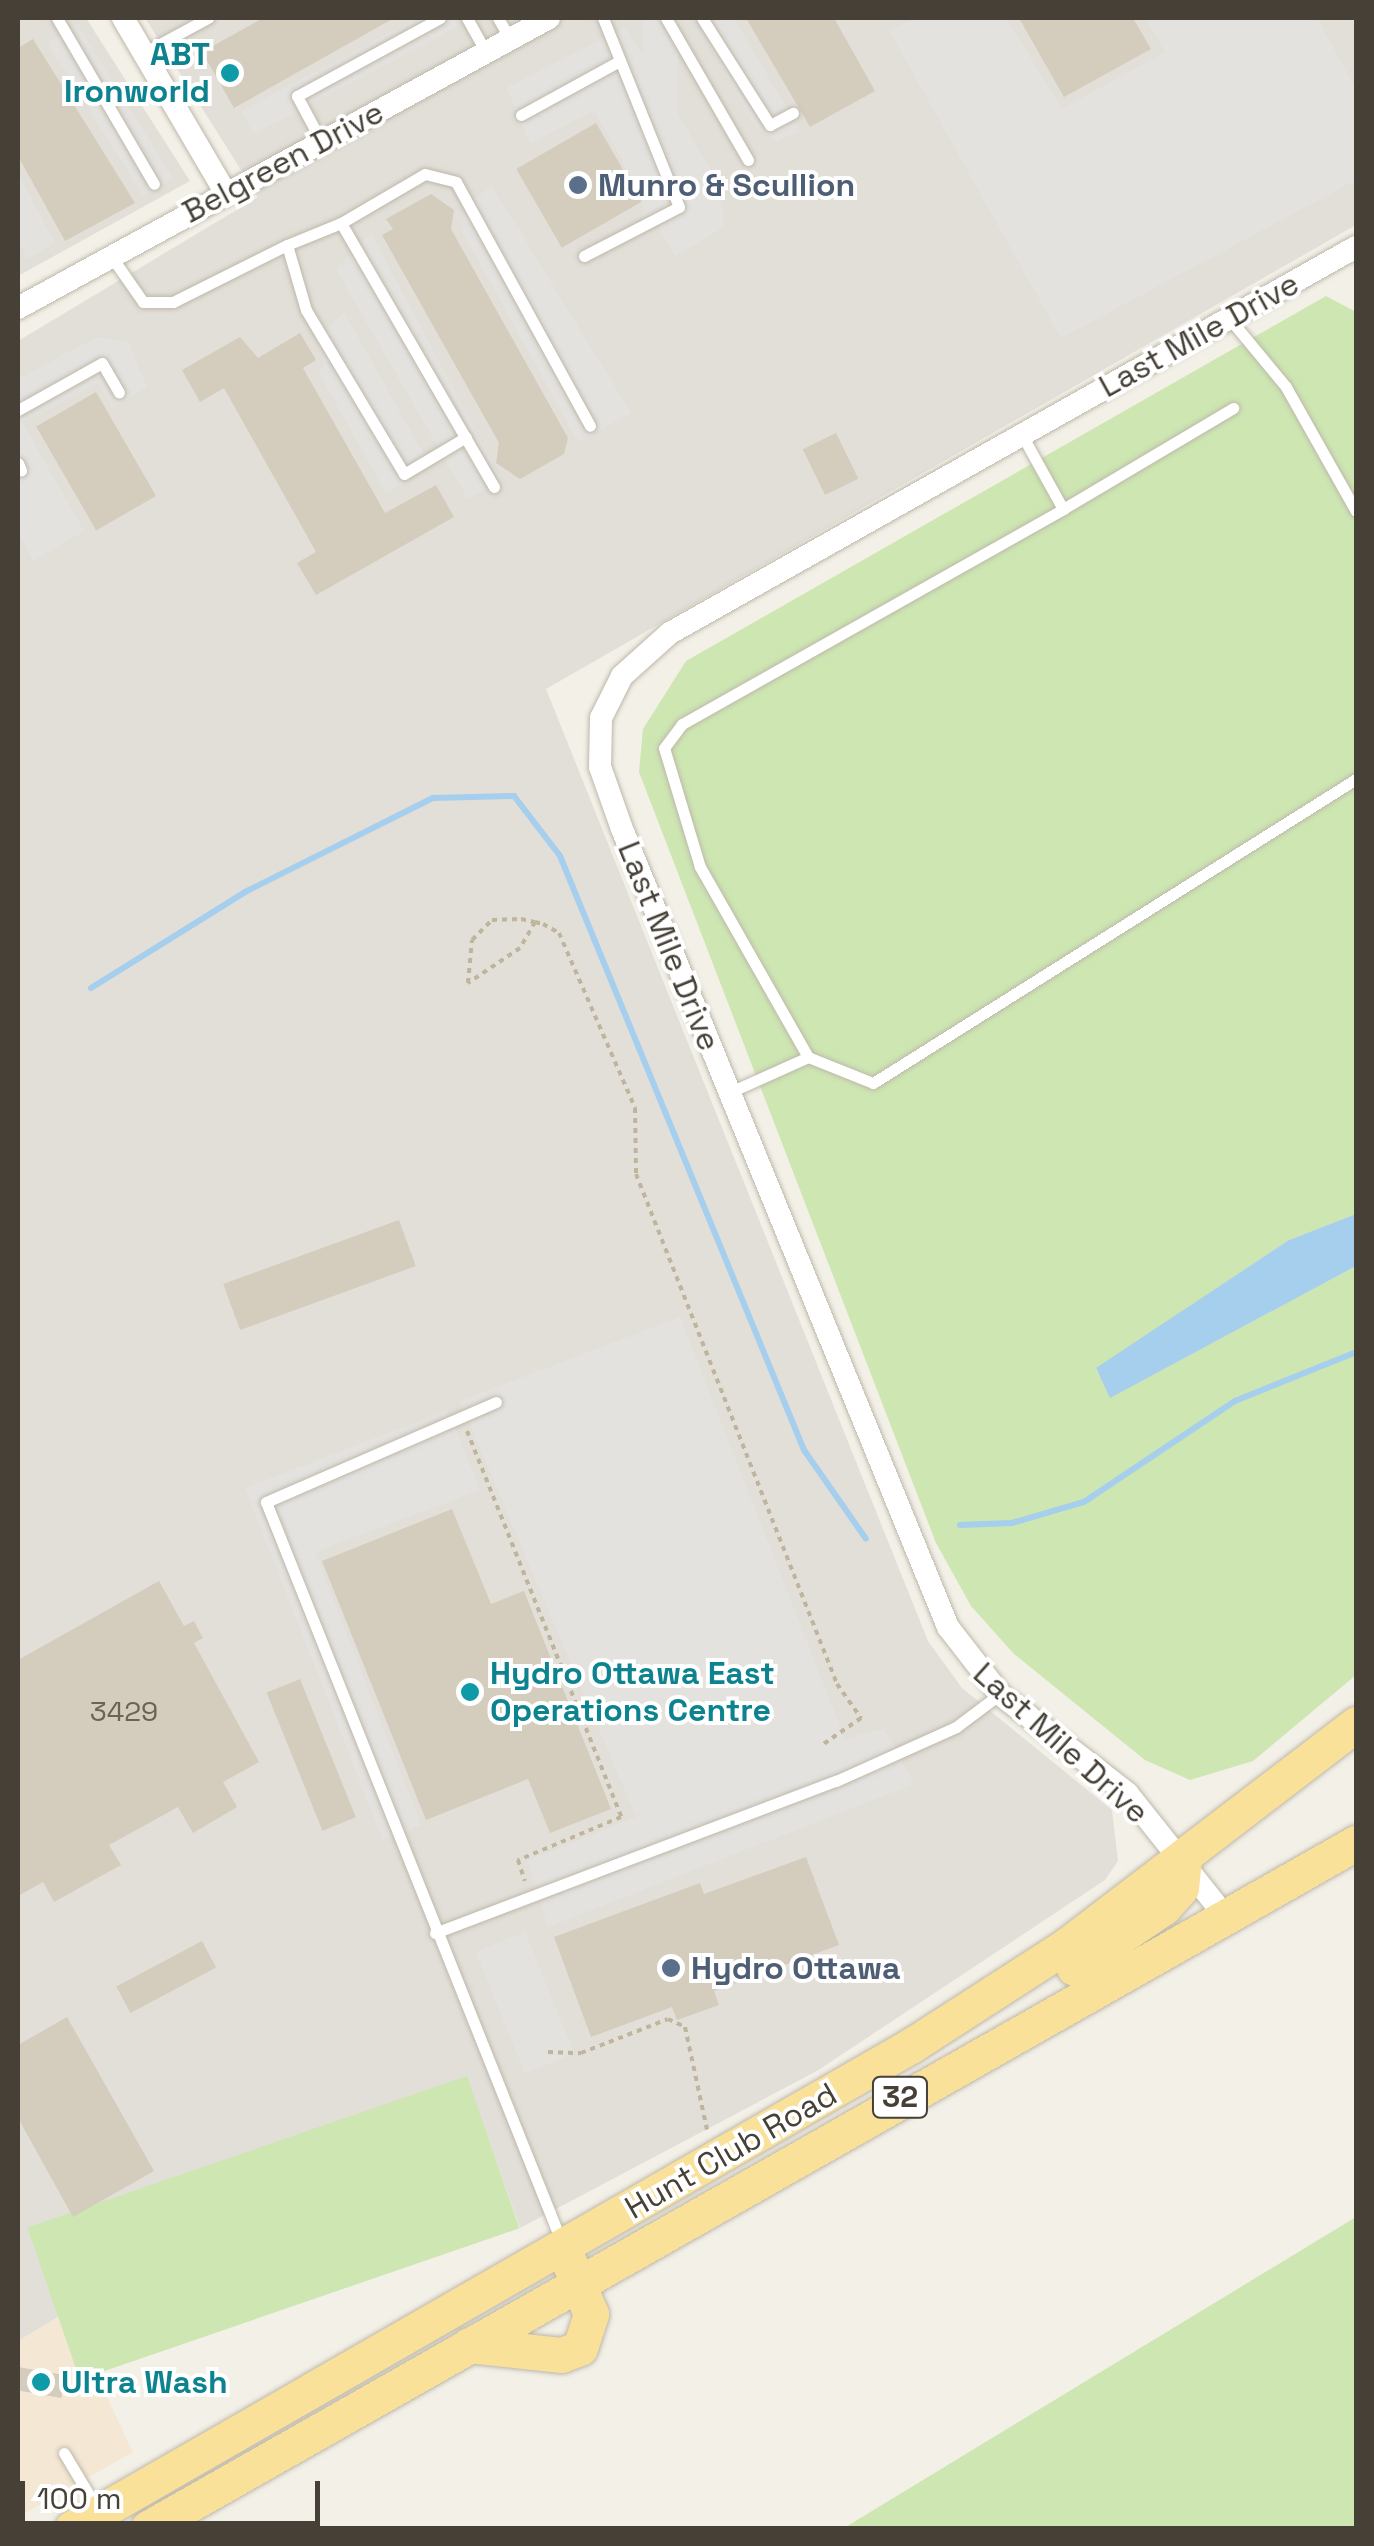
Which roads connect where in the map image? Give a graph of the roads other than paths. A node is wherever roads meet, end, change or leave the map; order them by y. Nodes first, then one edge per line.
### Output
1 (57, 18) edge
2 (123, 18) edge
3 (208, 18) edge
4 (440, 18) edge
5 (467, 18) edge
6 (498, 18) edge
7 (549, 18) edge
8 (603, 18) edge
9 (666, 18) edge
10 (702, 18) edge
11 (510, 39) junction
12 (145, 52) junction
13 (486, 52) junction
14 (618, 62) junction
15 (793, 113) dead end
16 (521, 115) dead end
17 (321, 141) junction
18 (748, 160) dead end
19 (154, 184) dead end
20 (225, 192) junction
21 (341, 223) junction
22 (286, 245) junction
23 (1356, 247) edge
24 (111, 256) junction
25 (584, 256) dead end
26 (18, 308) edge
27 (1229, 318) junction
28 (119, 392) dead end
29 (1234, 408) dead end
30 (18, 410) edge
31 (590, 426) dead end
32 (1022, 435) junction
33 (466, 437) junction
34 (494, 487) dead end
35 (1063, 509) junction
36 (1356, 511) edge
37 (1356, 779) edge
38 (808, 1057) junction
39 (728, 1093) junction
40 (496, 1402) dead end
41 (1000, 1694) junction
42 (1356, 1724) edge
43 (1356, 1843) edge
44 (1184, 1859) junction
45 (1226, 1916) junction
46 (435, 1933) junction
47 (815, 2146) junction
48 (564, 2247) junction
49 (576, 2282) junction
50 (466, 2345) junction
51 (64, 2453) dead end
52 (86, 2520) edge
53 (148, 2528) edge

1 - 19 lane
2 - 12 street
3 - 12 lane
4 - 17 lane
5 - 13 lane
6 - 11 lane
7 - 11 street, Belgreen Drive
8 - 14 lane
9 - 18 lane
10 - 15 lane
11 - 13 street, Belgreen Drive
12 - 20 street
13 - 17 street, Belgreen Drive
14 - 16 lane
14 - 25 lane
17 - 20 street, Belgreen Drive
20 - 24 street, Belgreen Drive
21 - 22 lane
21 - 31 lane
21 - 33 lane
22 - 24 lane
22 - 33 lane
23 - 27 street, Last Mile Drive
24 - 26 street, Belgreen Drive
27 - 32 street, Last Mile Drive
27 - 36 lane
28 - 30 lane
29 - 35 lane
32 - 35 lane
32 - 39 street, Last Mile Drive
33 - 34 lane
35 - 38 lane
37 - 38 lane
38 - 39 lane
39 - 41 street, Last Mile Drive
40 - 46 lane
41 - 44 street, Last Mile Drive
41 - 46 lane
42 - 44 main road, Hunt Club Road / 32
43 - 45 main road, Hunt Club Road / 32
44 - 45 street, Last Mile Drive
44 - 47 main road
44 - 48 main road, Hunt Club Road / 32
45 - 47 main road, Hunt Club Road / 32
46 - 48 lane
47 - 49 main road, Hunt Club Road / 32
48 - 49 main road
48 - 52 main road, Hunt Club Road / 32
49 - 50 main road, Hunt Club Road / 32
49 - 50 main road
50 - 53 main road, Hunt Club Road / 32
51 - 52 lane

